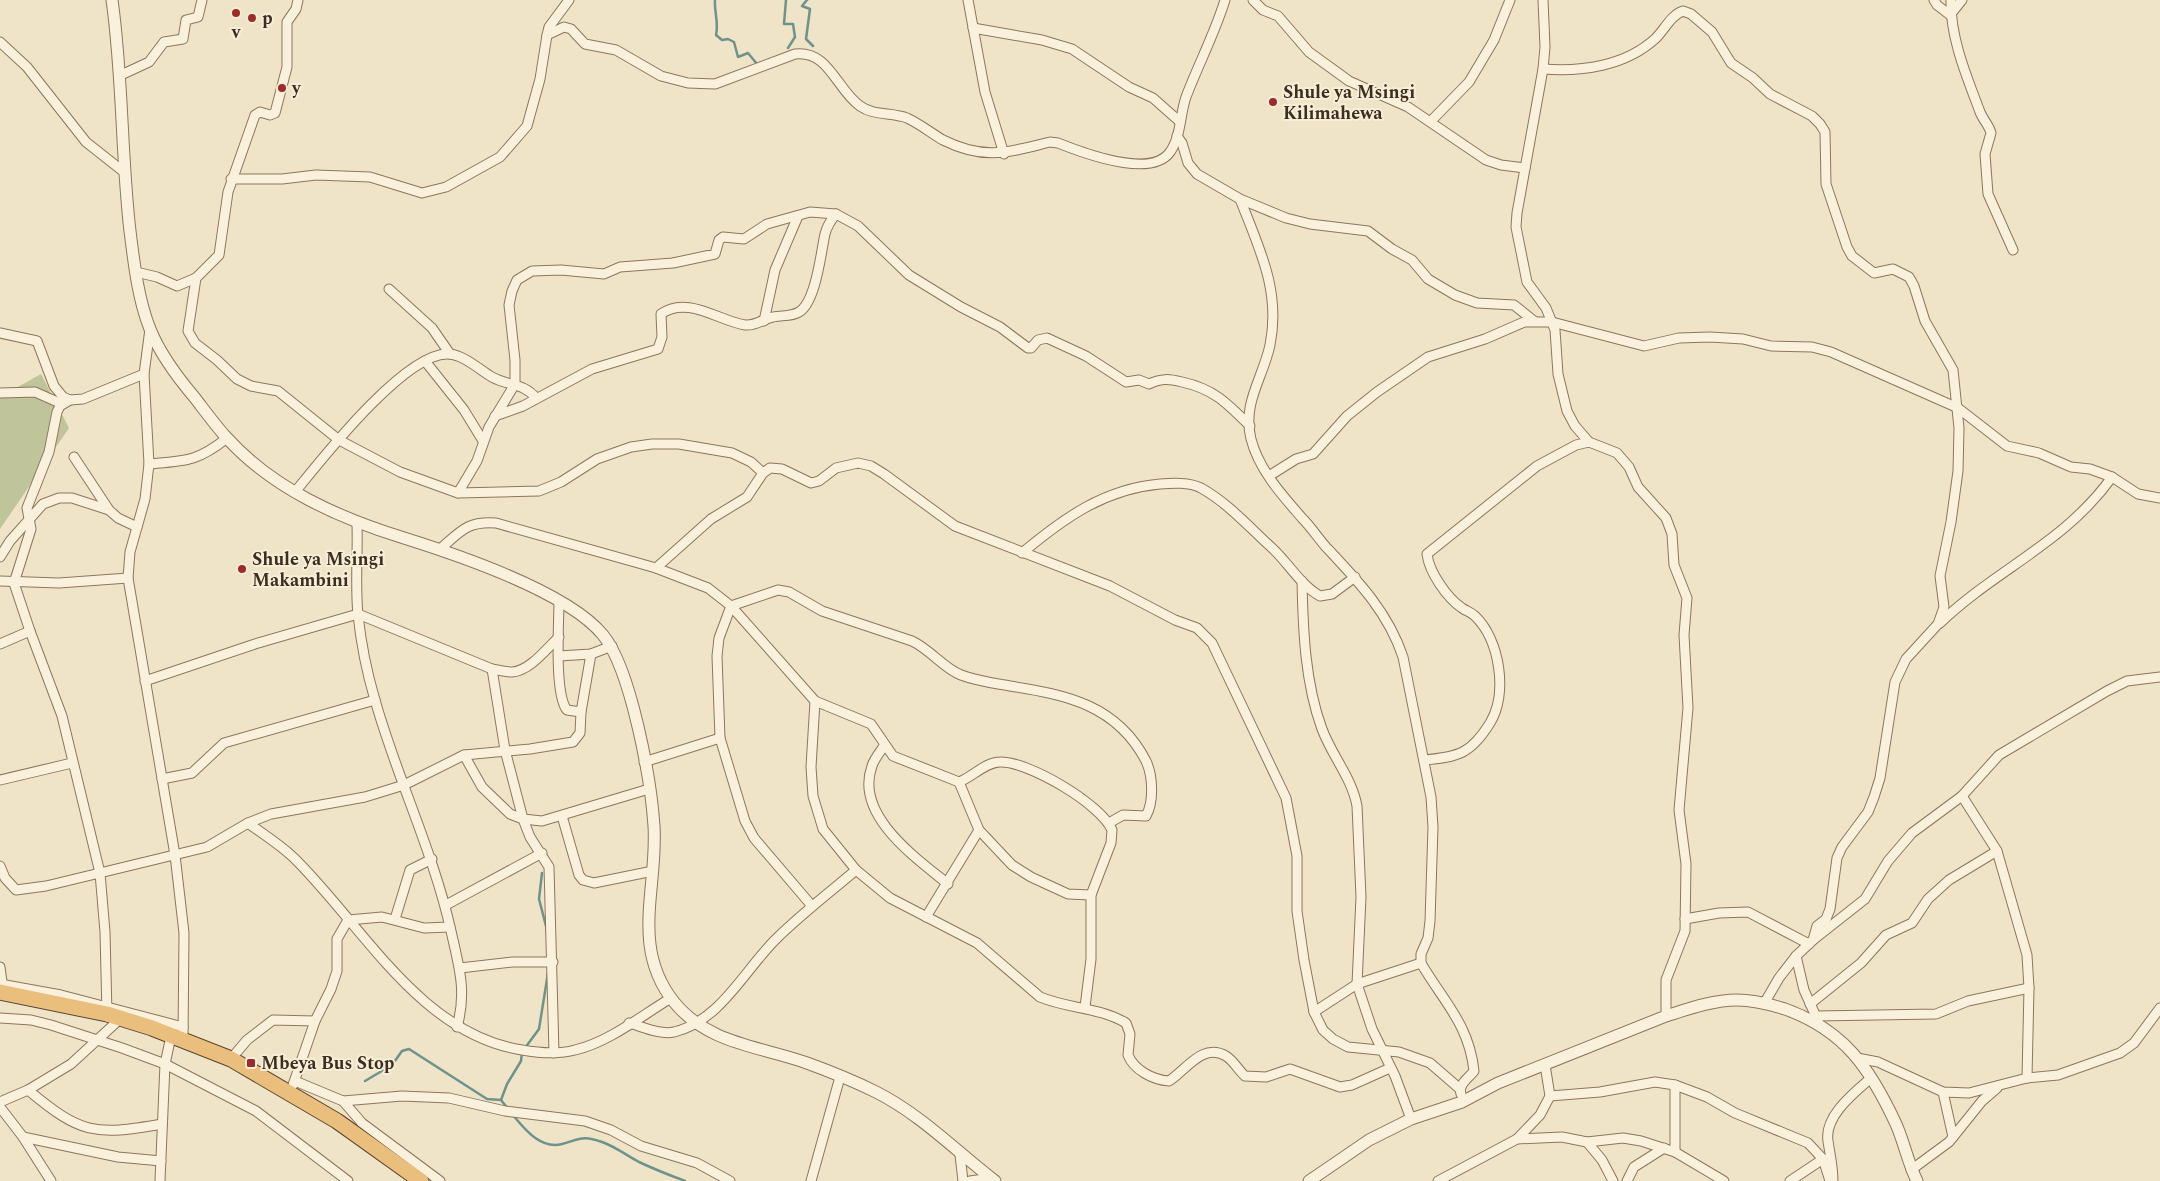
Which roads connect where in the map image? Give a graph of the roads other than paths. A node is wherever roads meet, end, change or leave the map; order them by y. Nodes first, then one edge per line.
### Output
1 (112, 0) edge
2 (202, 0) edge
3 (298, 0) edge
4 (569, 0) edge
5 (968, 0) edge
6 (1225, 0) edge
7 (1253, 0) edge
8 (1510, 0) edge
9 (1543, 0) edge
10 (1934, 0) edge
11 (1951, 0) edge
12 (1962, 0) edge
13 (1950, 15) junction
14 (972, 28) junction
15 (547, 36) junction
16 (0, 42) edge
17 (1543, 69) junction
18 (121, 74) junction
19 (1179, 121) junction
20 (1431, 121) junction
21 (1177, 136) junction
22 (1004, 154) junction
23 (1525, 168) junction
24 (124, 172) junction
25 (231, 179) junction
26 (1240, 199) junction
27 (836, 214) junction
28 (798, 216) junction
29 (2012, 250) dead end
30 (136, 272) junction
31 (196, 278) junction
32 (389, 289) dead end
33 (1534, 320) junction
34 (764, 321) junction
35 (1552, 322) junction
36 (150, 329) junction
37 (0, 333) edge
38 (450, 354) junction
39 (426, 361) junction
40 (144, 374) junction
41 (515, 384) junction
42 (0, 393) edge
43 (536, 398) junction
44 (66, 402) junction
45 (1958, 408) junction
46 (495, 416) junction
47 (1250, 426) junction
48 (227, 438) junction
49 (339, 440) junction
50 (483, 441) junction
51 (1589, 442) junction
52 (74, 457) dead end
53 (149, 464) junction
54 (763, 473) junction
55 (1268, 476) junction
56 (2112, 477) junction
57 (295, 492) junction
58 (458, 493) junction
59 (2160, 498) edge
60 (109, 510) junction
61 (30, 520) junction
62 (357, 524) junction
63 (137, 526) junction
64 (440, 549) junction
65 (1022, 553) junction
66 (0, 557) edge
67 (656, 568) junction
68 (1355, 577) junction
69 (128, 578) junction
70 (0, 581) edge
71 (1302, 581) junction
72 (14, 583) junction
73 (560, 601) junction
74 (730, 606) junction
75 (358, 614) junction
76 (1938, 624) junction
77 (30, 631) junction
78 (559, 637) junction
79 (0, 644) edge
80 (612, 646) junction
81 (591, 654) junction
82 (559, 656) junction
83 (492, 669) junction
84 (2160, 677) edge
85 (145, 681) junction
86 (375, 700) junction
87 (815, 701) junction
88 (581, 712) junction
89 (720, 738) junction
90 (884, 746) junction
91 (505, 750) junction
92 (464, 756) junction
93 (1424, 760) junction
94 (644, 762) junction
95 (72, 763) junction
96 (162, 779) junction
97 (0, 780) edge
98 (960, 782) junction
99 (404, 785) junction
100 (649, 789) junction
101 (1962, 796) junction
102 (562, 816) junction
103 (523, 819) junction
104 (248, 823) junction
105 (1109, 823) junction
106 (979, 830) junction
107 (1997, 851) junction
108 (542, 853) junction
109 (175, 855) junction
110 (432, 859) junction
111 (0, 866) edge
112 (856, 870) junction
113 (653, 871) junction
114 (100, 873) junction
115 (948, 884) junction
116 (1091, 895) junction
117 (446, 905) junction
118 (812, 906) junction
119 (926, 917) junction
120 (395, 919) junction
121 (348, 920) junction
122 (1685, 920) junction
123 (450, 927) junction
124 (1811, 942) junction
125 (1796, 956) junction
126 (553, 962) junction
127 (1421, 963) junction
128 (0, 967) edge
129 (460, 968) junction
130 (1357, 984) junction
131 (2, 988) edge
132 (2029, 988) junction
133 (671, 998) junction
134 (1765, 1002) junction
135 (1810, 1004) junction
136 (1085, 1007) junction
137 (2160, 1008) edge
138 (1314, 1012) junction
139 (111, 1013) junction
140 (1666, 1016) junction
141 (0, 1018) edge
142 (316, 1020) junction
143 (1818, 1021) junction
144 (629, 1023) junction
145 (696, 1024) junction
146 (456, 1027) junction
147 (179, 1034) junction
148 (96, 1040) junction
149 (1380, 1048) junction
150 (554, 1053) junction
151 (1857, 1058) junction
152 (231, 1059) junction
153 (165, 1064) junction
154 (1545, 1065) junction
155 (1390, 1068) junction
156 (840, 1078) junction
157 (1871, 1078) junction
158 (2027, 1078) junction
159 (2002, 1084) junction
160 (1675, 1085) junction
161 (292, 1086) junction
162 (1460, 1089) junction
163 (28, 1090) junction
164 (1943, 1092) junction
165 (1550, 1096) junction
166 (343, 1101) junction
167 (0, 1102) edge
168 (1462, 1102) junction
169 (0, 1107) edge
170 (1411, 1119) junction
171 (162, 1124) junction
172 (23, 1137) junction
173 (1953, 1137) junction
174 (1517, 1139) junction
175 (1588, 1142) junction
176 (1664, 1148) junction
177 (1674, 1152) junction
178 (960, 1154) junction
179 (1823, 1159) junction
180 (161, 1161) junction
181 (1911, 1170) junction
182 (993, 1180) edge
183 (51, 1181) edge
184 (160, 1181) edge
185 (348, 1181) edge
186 (421, 1181) edge
187 (440, 1181) edge
188 (730, 1181) edge
189 (811, 1181) edge
190 (963, 1181) edge
191 (970, 1181) edge
192 (1309, 1181) edge
193 (1438, 1181) edge
194 (1613, 1181) edge
195 (1627, 1181) edge
196 (1724, 1181) edge
197 (1790, 1181) edge
198 (1831, 1181) edge
199 (1917, 1181) edge

1 - 18 street
2 - 18 street
3 - 25 street
4 - 15 street
5 - 14 street
6 - 19 street
7 - 20 street
8 - 20 street
9 - 17 street
10 - 13 street
11 - 13 street
12 - 13 street
13 - 29 street
14 - 19 street
14 - 22 street
15 - 22 street
15 - 25 street
16 - 24 street
17 - 23 street
17 - 45 street
18 - 24 street
19 - 21 street
20 - 23 street
21 - 22 street
21 - 26 street
23 - 35 street
24 - 30 street
25 - 31 street
26 - 33 street
26 - 47 street
27 - 28 street
27 - 34 street
27 - 47 street
28 - 34 street
28 - 41 street
30 - 31 street
30 - 36 street
31 - 49 street
32 - 38 street
33 - 35 street
33 - 55 street
34 - 43 street
35 - 45 street
35 - 51 street
36 - 40 street
36 - 48 street
37 - 44 street
38 - 39 street
38 - 41 street
39 - 49 street
39 - 50 street
40 - 44 street
40 - 53 street
41 - 43 street
41 - 46 street
42 - 44 street
43 - 46 street
44 - 61 street
45 - 56 street
45 - 76 street
46 - 50 street
47 - 55 street
48 - 53 street
48 - 57 street
49 - 57 street
49 - 58 street
50 - 58 street
51 - 93 street
51 - 122 street
52 - 60 street
53 - 63 street
54 - 58 street
54 - 65 street
54 - 67 street
55 - 68 street
56 - 59 street
56 - 76 street
57 - 62 street
60 - 61 street
60 - 63 street
61 - 66 street
61 - 72 street
62 - 64 street
62 - 75 street
63 - 69 street
64 - 67 street
64 - 73 street
65 - 71 street
65 - 138 street
67 - 74 street
68 - 71 street
68 - 93 street
69 - 72 street
69 - 85 street
70 - 72 street
71 - 130 street
72 - 77 street
73 - 78 street
73 - 80 street
74 - 87 street
74 - 89 street
74 - 105 street
75 - 83 street
75 - 85 street
75 - 86 street
76 - 124 street
77 - 79 street
77 - 95 street
78 - 82 street
78 - 83 street
80 - 81 street
80 - 94 street
81 - 82 street
81 - 88 street
82 - 88 street
83 - 91 street
84 - 101 street
85 - 96 street
86 - 96 street
86 - 99 street
87 - 90 street
87 - 112 street
88 - 91 street
89 - 94 street
89 - 118 street
90 - 98 street
90 - 115 street
91 - 92 street
91 - 103 street
92 - 99 street
92 - 103 street
93 - 127 street
94 - 100 street
95 - 97 street
95 - 114 street
96 - 109 street
98 - 105 street
98 - 106 street
99 - 104 street
99 - 110 street
100 - 102 street
100 - 113 street
101 - 107 street
101 - 124 street
102 - 103 street
102 - 113 street
103 - 108 street
104 - 109 street
104 - 121 street
105 - 116 street
106 - 115 street
106 - 116 street
107 - 132 street
107 - 135 street
108 - 117 street
108 - 126 street
109 - 114 street
109 - 147 street
110 - 117 street
110 - 120 street
111 - 114 street
112 - 118 street
112 - 119 street
113 - 133 street
114 - 139 street
115 - 119 street
116 - 136 street
117 - 123 street
118 - 145 street
119 - 136 street
120 - 121 street
120 - 123 street
121 - 142 street
121 - 146 street
122 - 124 street
122 - 140 street
123 - 129 street
124 - 125 street
125 - 134 street
125 - 135 street
126 - 129 street
126 - 150 street
127 - 130 street
127 - 162 street
128 - 131 street
129 - 146 street
130 - 138 street
130 - 149 street
131 - 139 highway
132 - 143 street
132 - 158 street
133 - 144 street
133 - 145 street
134 - 140 street
134 - 143 street
135 - 143 street
136 - 155 street
137 - 158 street
138 - 149 street
139 - 147 highway
139 - 148 street
140 - 154 street
141 - 148 street
142 - 152 street
142 - 161 street
143 - 151 street
144 - 145 street
144 - 150 street
145 - 156 street
146 - 150 street
147 - 152 highway
147 - 153 street
148 - 153 street
148 - 163 street
149 - 155 street
149 - 162 street
151 - 157 street
151 - 164 street
152 - 161 highway
153 - 171 street
153 - 185 street
154 - 165 street
154 - 168 street
155 - 170 street
156 - 178 street
156 - 189 street
157 - 181 street
157 - 198 street
158 - 159 street
159 - 164 street
159 - 173 street
160 - 165 street
160 - 177 street
160 - 179 street
161 - 166 street
161 - 186 highway
162 - 168 street
163 - 167 street
163 - 171 street
164 - 173 street
165 - 174 street
166 - 187 street
166 - 188 street
168 - 170 street
169 - 172 street
170 - 192 street
171 - 180 street
172 - 180 street
172 - 183 street
173 - 181 street
174 - 175 street
174 - 193 street
175 - 176 street
175 - 194 street
176 - 177 street
176 - 195 street
177 - 196 street
178 - 182 street
178 - 190 street
179 - 197 street
179 - 198 street
180 - 184 street
181 - 199 street
182 - 191 street

